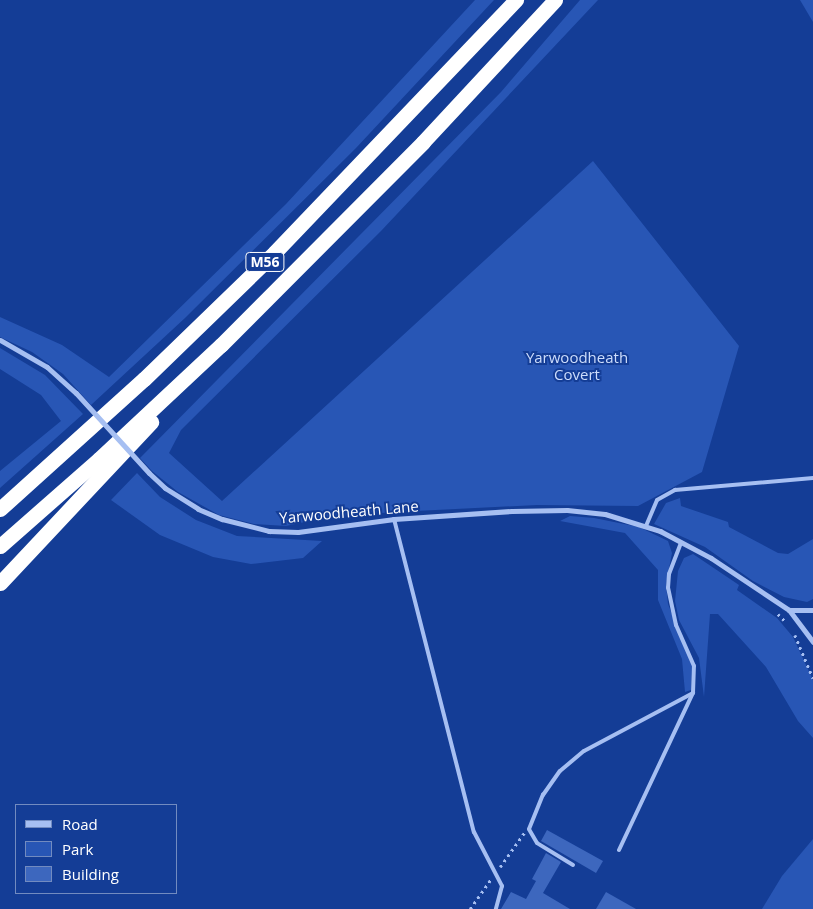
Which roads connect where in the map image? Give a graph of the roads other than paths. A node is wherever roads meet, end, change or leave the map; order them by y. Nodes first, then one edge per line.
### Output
1 (516, 0) edge
2 (555, 0) edge
3 (0, 340) edge
4 (221, 345) junction
5 (813, 478) edge
6 (0, 509) edge
7 (394, 520) junction
8 (646, 526) junction
9 (681, 542) junction
10 (0, 546) edge
11 (0, 582) edge
12 (790, 610) junction
13 (813, 610) edge
14 (813, 642) edge
15 (693, 693) junction
16 (619, 850) dead end
17 (573, 865) dead end
18 (496, 909) edge

1 - 6 highway, M56
2 - 4 highway, M56
3 - 7 street, Yarwoodheath Lane, bridge
4 - 10 highway, M56
4 - 11 highway
5 - 8 lane
7 - 8 street, Yarwoodheath Lane
7 - 18 lane
8 - 9 street, Yarwoodheath Lane
9 - 12 street, Yarwoodheath Lane
9 - 15 lane
12 - 13 street
12 - 14 street, Yarwoodheath Lane
15 - 16 lane
15 - 17 lane

